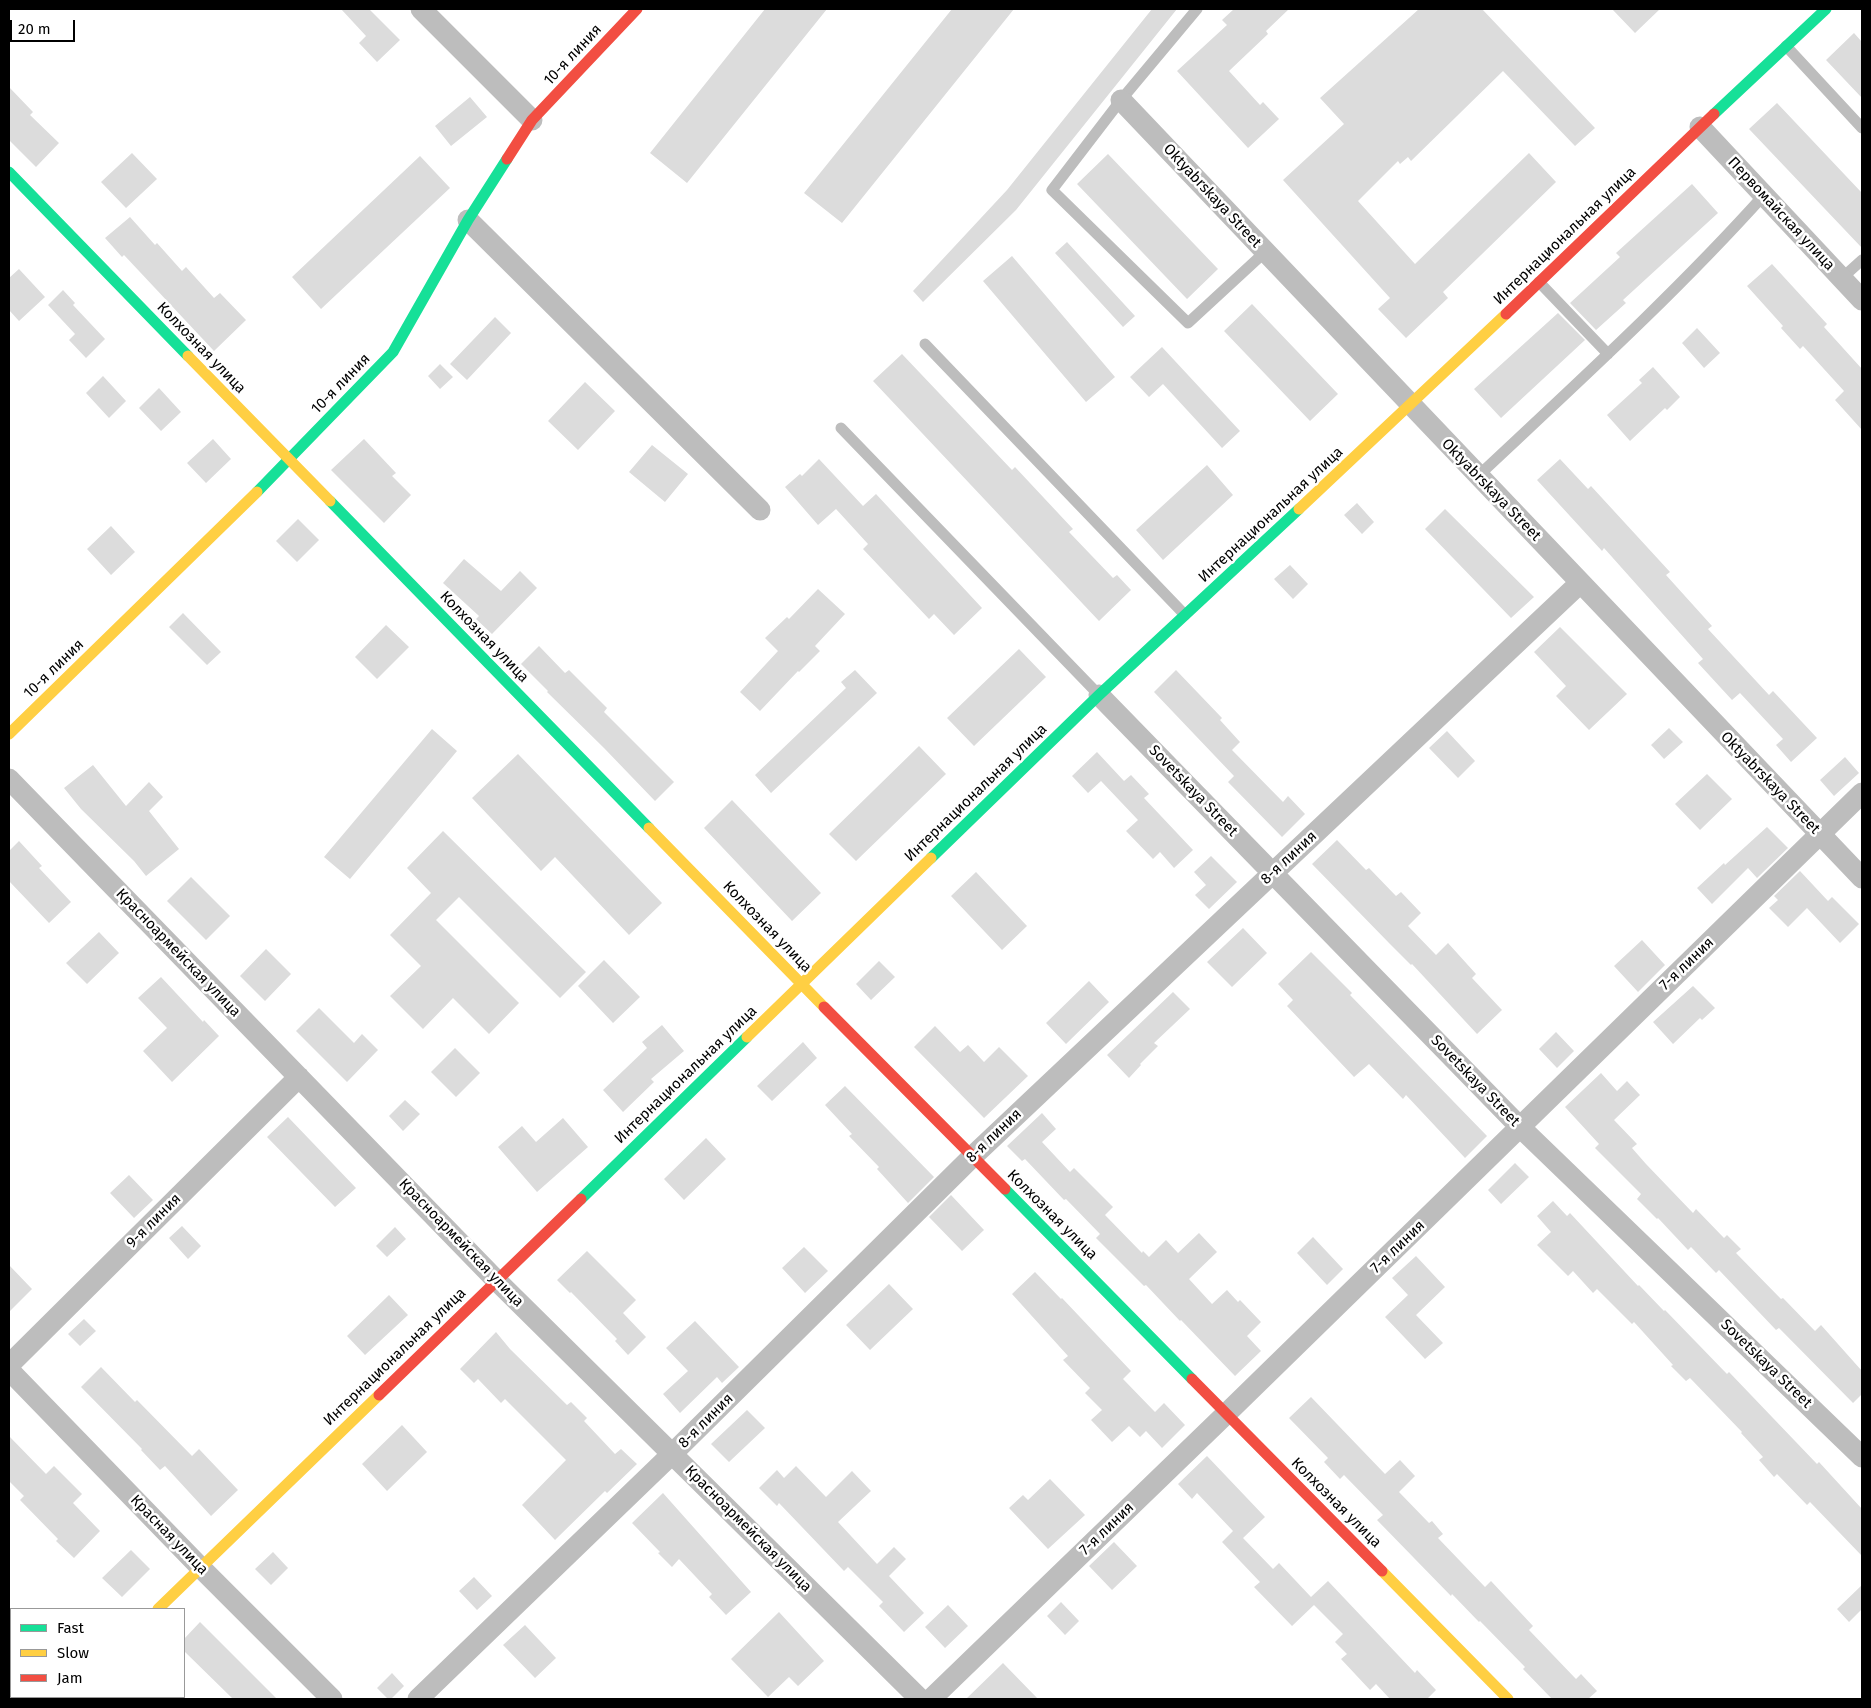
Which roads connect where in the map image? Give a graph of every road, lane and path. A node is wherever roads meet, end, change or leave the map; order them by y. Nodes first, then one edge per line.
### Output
1 (421, 9) edge
2 (637, 9) edge
3 (1197, 9) edge
4 (1826, 9) edge
5 (1786, 46) junction
6 (1122, 100) junction
7 (532, 120) junction
8 (1700, 127) junction
9 (1862, 128) edge
10 (9, 172) edge
11 (1764, 195) junction
12 (468, 220) junction
13 (1265, 252) junction
14 (1862, 260) edge
15 (1842, 278) junction
16 (1539, 282) junction
17 (1862, 300) edge
18 (925, 344) dead end
19 (1608, 354) junction
20 (1410, 405) junction
21 (841, 428) dead end
22 (290, 460) junction
23 (1478, 476) junction
24 (760, 510) dead end
25 (1580, 583) junction
26 (1185, 615) junction
27 (1100, 695) junction
28 (9, 734) edge
29 (9, 779) edge
30 (1862, 793) edge
31 (1819, 834) junction
32 (1273, 873) junction
33 (1862, 878) edge
34 (802, 984) junction
35 (299, 1077) junction
36 (1520, 1128) junction
37 (973, 1156) junction
38 (496, 1280) junction
39 (9, 1365) edge
40 (9, 1370) edge
41 (1227, 1413) junction
42 (672, 1454) junction
43 (1862, 1457) edge
44 (201, 1568) junction
45 (159, 1608) edge
46 (332, 1699) edge
47 (418, 1699) edge
48 (920, 1699) edge
49 (931, 1699) edge
50 (1508, 1699) edge

1 - 7 street
2 - 7 street, 10-я линия
3 - 6 lane
4 - 5 street, Интернациональная улица
5 - 8 street, Интернациональная улица
5 - 9 lane
6 - 13 street, Oktyabrskaya Street
6 - 13 lane
7 - 12 street, 10-я линия
8 - 11 street, Первомайская улица
8 - 16 street, Интернациональная улица
10 - 22 street, Колхозная улица
11 - 15 street, Первомайская улица
11 - 19 lane
12 - 22 street, 10-я линия
12 - 24 street
13 - 20 street, Oktyabrskaya Street
14 - 15 lane
15 - 17 street, Первомайская улица
16 - 19 lane
16 - 20 street, Интернациональная улица
18 - 26 lane
19 - 23 lane
20 - 23 street, Oktyabrskaya Street
20 - 26 street, Интернациональная улица
21 - 27 lane
22 - 28 street, 10-я линия
22 - 34 street, Колхозная улица
23 - 25 street, Oktyabrskaya Street
25 - 31 street, Oktyabrskaya Street
25 - 32 street, 8-я линия
26 - 27 street, Интернациональная улица
27 - 32 street, Sovetskaya Street
27 - 34 street, Интернациональная улица
29 - 35 street, Красноармейская улица
30 - 31 street, 7-я линия
31 - 33 street, Oktyabrskaya Street
31 - 36 street, 7-я линия
32 - 36 street, Sovetskaya Street
32 - 37 street, 8-я линия
34 - 37 street, Колхозная улица
34 - 38 street, Интернациональная улица
35 - 38 street, Красноармейская улица
35 - 39 street, 9-я линия
36 - 41 street, 7-я линия
36 - 43 street, Sovetskaya Street
37 - 41 street, Колхозная улица
37 - 42 street, 8-я линия
38 - 42 street, Красноармейская улица
38 - 44 street, Интернациональная улица
40 - 44 street, Красная улица
41 - 49 street, 7-я линия
41 - 50 street, Колхозная улица
42 - 47 street, 8-я линия
42 - 48 street, Красноармейская улица
44 - 45 street, Интернациональная улица
44 - 46 street, Красная улица

